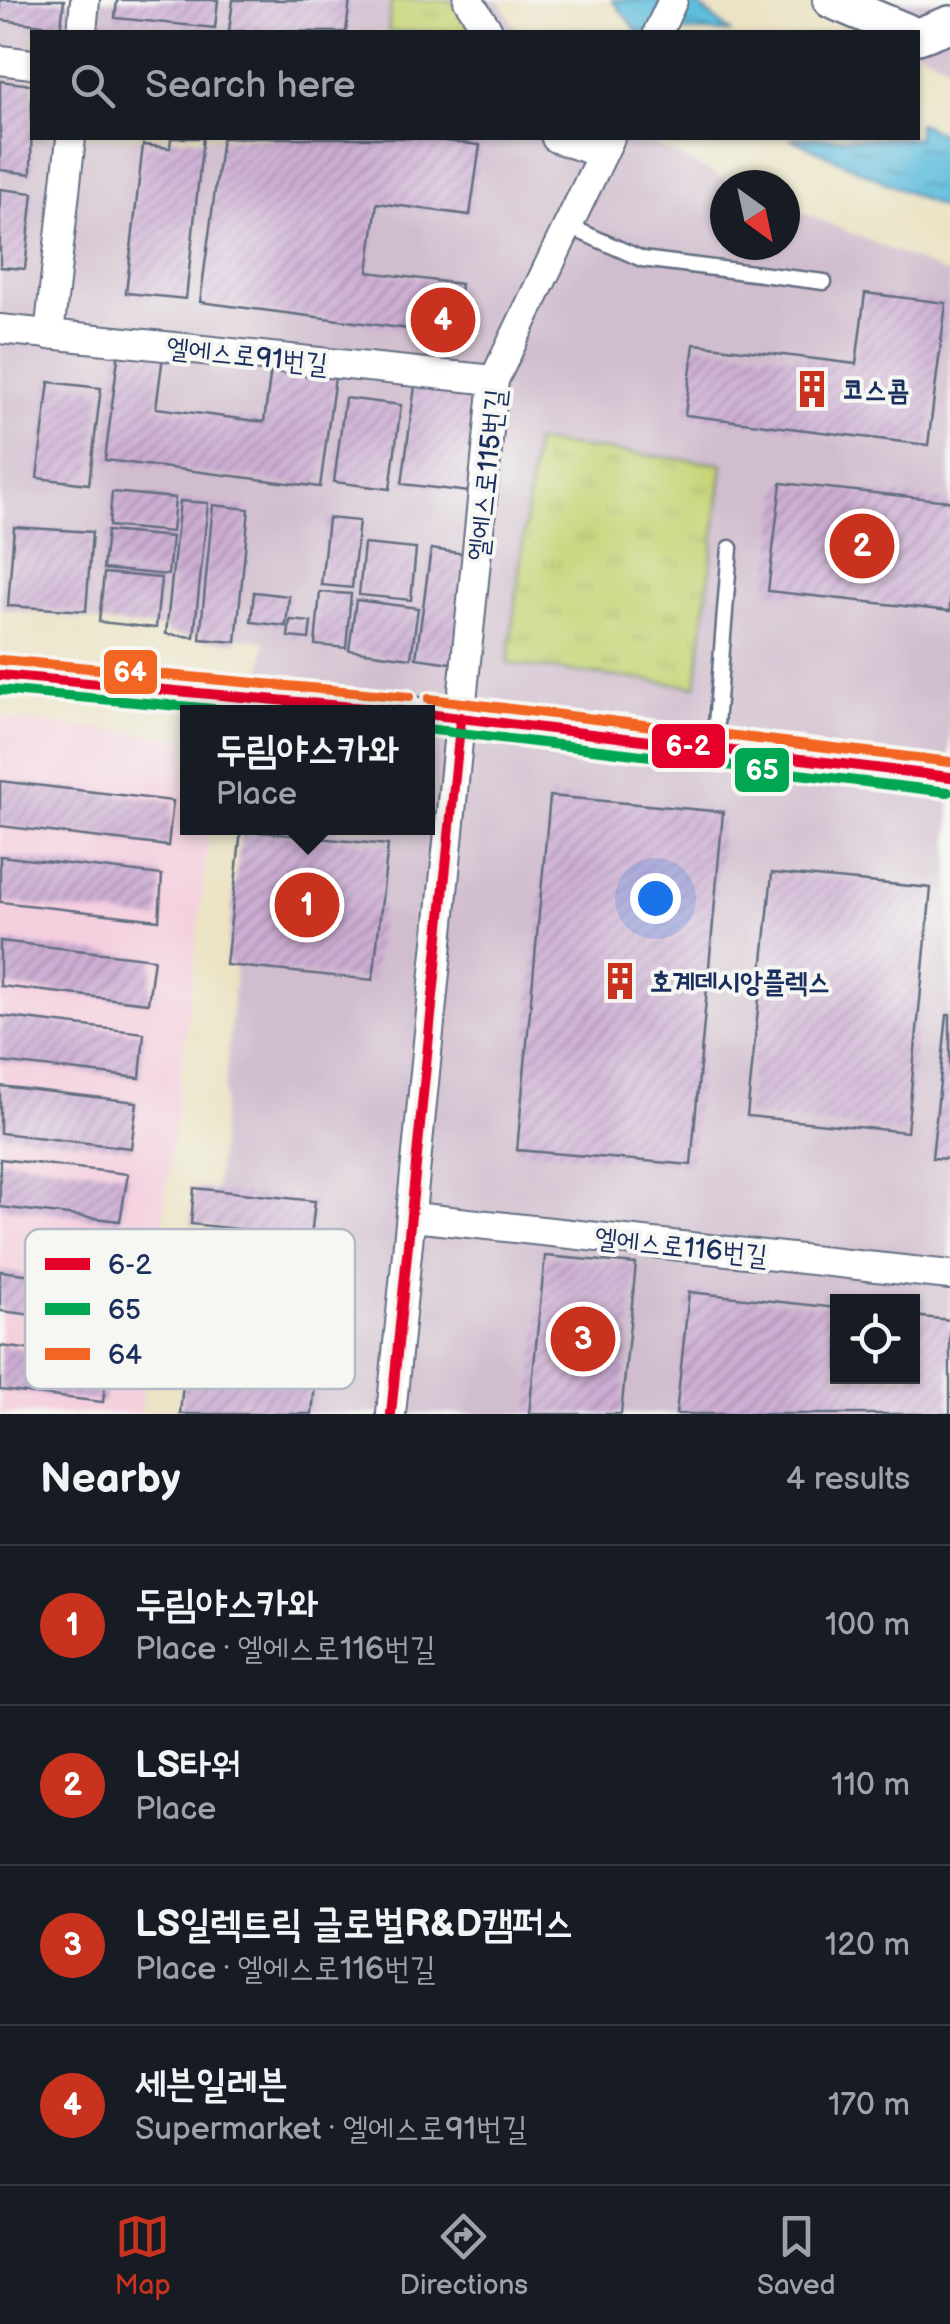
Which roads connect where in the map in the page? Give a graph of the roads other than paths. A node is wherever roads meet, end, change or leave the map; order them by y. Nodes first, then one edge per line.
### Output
1 (86, 0) edge
2 (468, 0) edge
3 (673, 0) edge
4 (831, 0) edge
5 (950, 24) edge
6 (82, 30) edge
7 (488, 30) edge
8 (659, 30) edge
9 (902, 30) edge
10 (920, 36) edge
11 (0, 60) edge
12 (30, 64) edge
13 (70, 140) edge
14 (576, 140) edge
15 (604, 145) edge
16 (568, 226) junction
17 (824, 282) dead end
18 (0, 329) edge
19 (49, 335) junction
20 (494, 380) junction
21 (730, 548) dead end
22 (0, 674) edge
23 (333, 705) edge
24 (444, 716) edge
25 (714, 750) junction
26 (950, 777) edge
27 (413, 1217) junction
28 (950, 1276) edge
29 (391, 1414) edge

1 - 6 street
2 - 7 street
3 - 8 street
4 - 9 street
5 - 10 street
11 - 12 street
13 - 19 street
14 - 15 street
15 - 16 street, 엘에스로115번길
16 - 17 lane
16 - 20 street, 엘에스로115번길
18 - 19 street, 엘에스로91번길
19 - 20 street, 엘에스로91번길
20 - 24 street, 엘에스로115번길
21 - 25 lane
22 - 23 street
24 - 25 street
24 - 27 street
25 - 26 street
27 - 28 street, 엘에스로116번길
27 - 29 street

